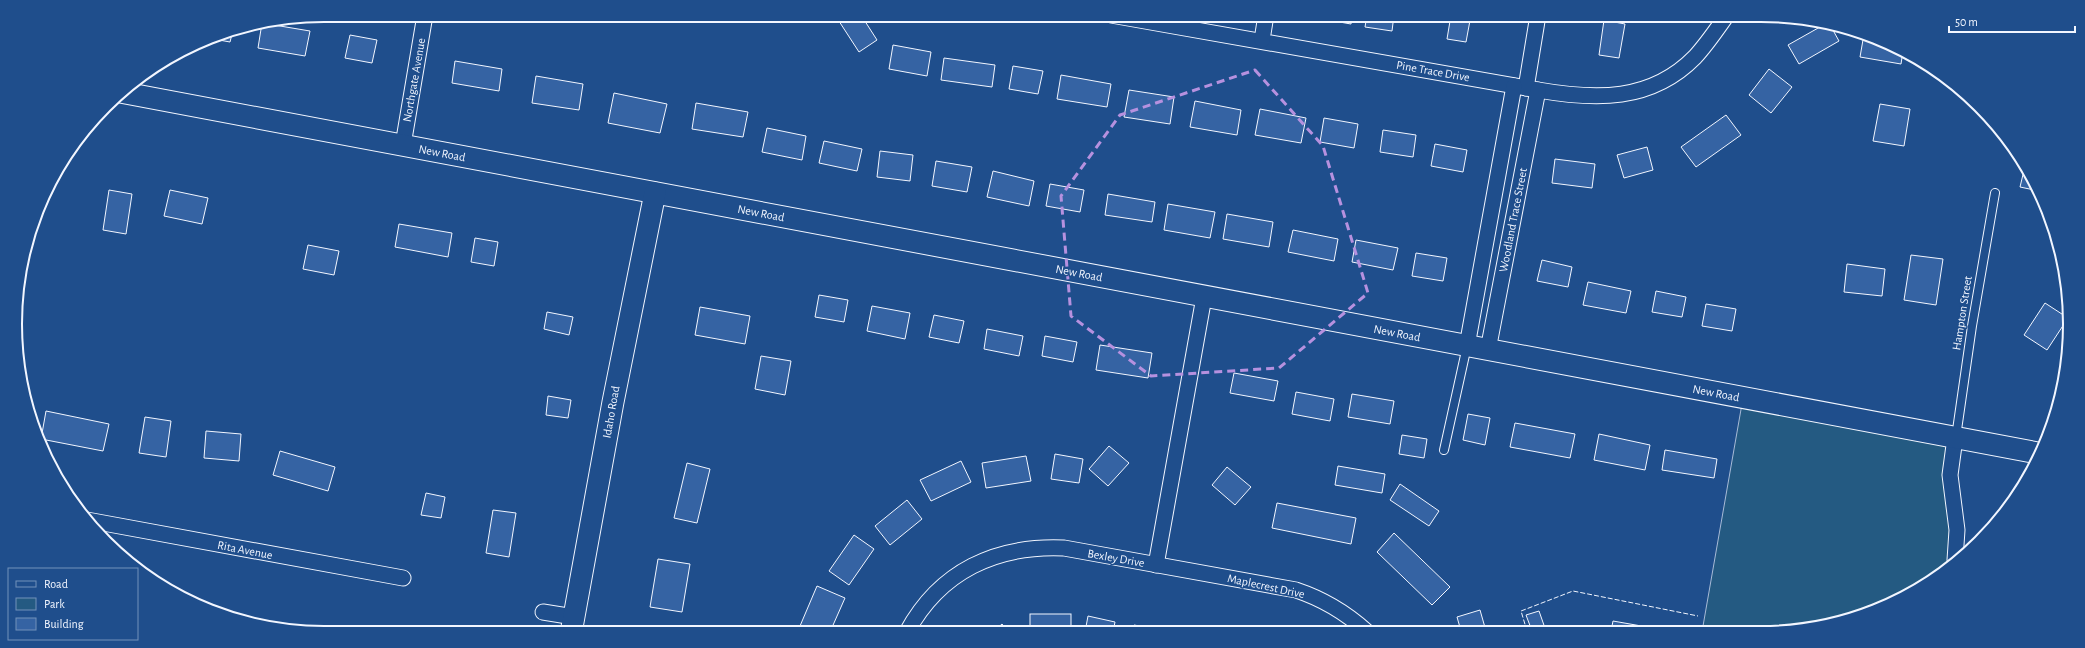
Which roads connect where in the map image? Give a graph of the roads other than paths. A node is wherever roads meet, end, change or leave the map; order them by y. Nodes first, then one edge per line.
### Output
1 (424, 22) edge
2 (1153, 22) edge
3 (1265, 22) edge
4 (1537, 22) edge
5 (1722, 22) edge
6 (1262, 40) junction
7 (1526, 88) junction
8 (129, 94) edge
9 (403, 145) junction
10 (655, 193) junction
11 (1995, 193) dead end
12 (1204, 297) junction
13 (1467, 346) junction
14 (1488, 350) junction
15 (1955, 438) junction
16 (1444, 450) dead end
17 (2035, 452) edge
18 (96, 522) edge
19 (1955, 555) edge
20 (1156, 565) junction
21 (403, 578) dead end
22 (543, 612) dead end
23 (573, 625) edge
24 (911, 626) edge
25 (1360, 626) edge

1 - 9 street, Northgate Avenue
2 - 6 street, Pine Trace Drive
3 - 6 street
4 - 7 street, Woodland Trace Street
5 - 7 street, Pine Trace Drive
6 - 7 street, Pine Trace Drive
7 - 13 street, Woodland Trace Street
7 - 14 street, Woodland Trace Street
8 - 9 street, New Road
9 - 10 street, New Road
10 - 12 street, New Road
10 - 23 street, Idaho Road
11 - 15 lane, Hampton Street
12 - 13 street, New Road
12 - 20 street, Bexley Drive
13 - 14 street, New Road
13 - 16 lane
14 - 15 street, New Road
15 - 17 street, New Road
15 - 19 street
18 - 21 street, Rita Avenue
20 - 24 street, Bexley Drive
20 - 25 street, Maplecrest Drive
22 - 23 street

